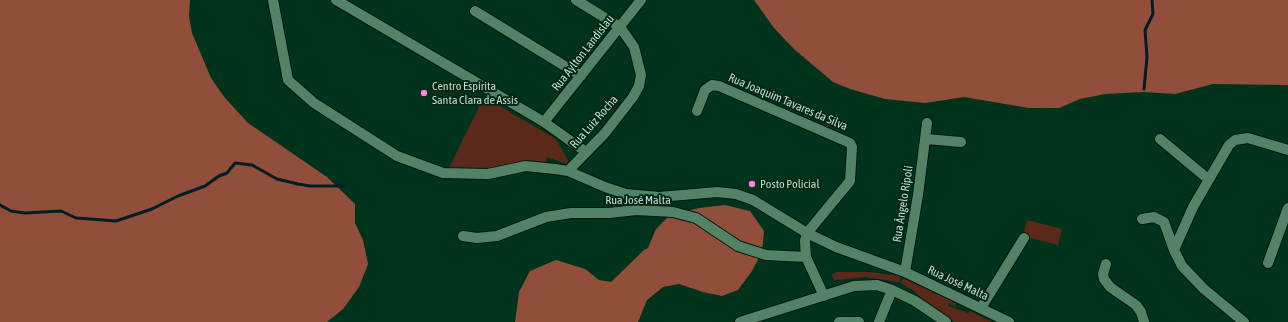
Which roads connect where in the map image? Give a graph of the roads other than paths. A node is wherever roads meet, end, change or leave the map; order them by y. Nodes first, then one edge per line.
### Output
1 (274, 0) edge
2 (336, 0) edge
3 (576, 0) edge
4 (641, 0) edge
5 (475, 11) dead end
6 (620, 27) junction
7 (580, 76) junction
8 (697, 110) dead end
9 (544, 122) junction
10 (927, 123) dead end
11 (1160, 138) dead end
12 (926, 139) junction
13 (961, 142) dead end
14 (1288, 150) edge
15 (586, 152) junction
16 (568, 171) junction
17 (1208, 179) junction
18 (1288, 208) edge
19 (1142, 218) dead end
20 (807, 234) junction
21 (463, 236) dead end
22 (1024, 238) dead end
23 (1174, 250) junction
24 (806, 257) junction
25 (1268, 263) dead end
26 (1106, 264) dead end
27 (905, 272) junction
28 (892, 290) junction
29 (824, 296) junction
30 (981, 308) junction
31 (740, 322) edge
32 (838, 322) edge
33 (860, 322) edge
34 (879, 322) edge
35 (946, 322) edge
36 (1009, 322) edge
37 (1144, 322) edge
38 (1244, 322) edge

1 - 16 street, Rua José Malta
2 - 9 street
3 - 6 street, Rua Luiz Rocha
4 - 6 street, Rua Aylton Landislau
5 - 7 street
6 - 7 street, Rua Aylton Landislau
6 - 15 street, Rua Luiz Rocha
7 - 9 street, Rua Aylton Landislau
8 - 20 street, Rua Joaquim Tavares da Silva
9 - 15 street
10 - 12 street, Rua Ângelo Ripoli
11 - 17 street
12 - 13 street
12 - 27 street, Rua Ângelo Ripoli
14 - 17 street
15 - 16 street, Rua Luiz Rocha
16 - 20 street, Rua José Malta
17 - 23 street
18 - 25 street
19 - 23 street
20 - 24 street
20 - 27 street, Rua José Malta
21 - 24 street, Rua José Malta
22 - 30 street
23 - 38 street
24 - 29 street
26 - 37 street
27 - 30 street, Rua José Malta
28 - 29 street
28 - 34 street
28 - 35 street
29 - 31 street
30 - 36 street, Rua José Malta
32 - 33 street

